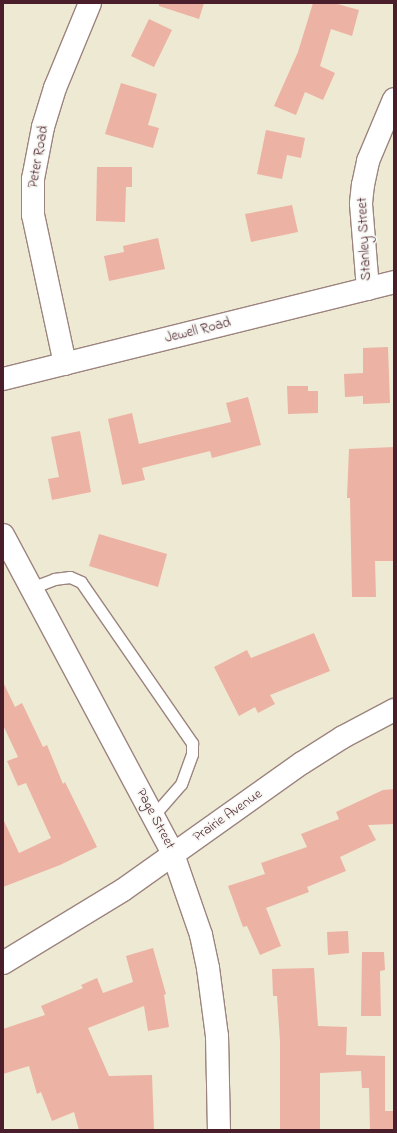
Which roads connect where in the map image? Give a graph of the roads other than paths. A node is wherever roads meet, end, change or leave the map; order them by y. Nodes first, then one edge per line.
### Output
1 (90, 3) edge
2 (394, 99) edge
3 (394, 282) edge
4 (368, 289) junction
5 (65, 364) junction
6 (3, 379) edge
7 (3, 535) edge
8 (31, 588) junction
9 (394, 710) edge
10 (153, 816) junction
11 (174, 854) junction
12 (3, 963) edge
13 (219, 1130) edge

1 - 5 street, Peter Road
2 - 4 street, Stanley Street
3 - 4 street, Jewell Road
4 - 5 street, Jewell Road
5 - 6 street, Jewell Road
7 - 8 street, Page Street
8 - 10 street, Page Street
8 - 10 lane
9 - 11 street, Prairie Avenue
10 - 11 street, Page Street
11 - 12 street, Prairie Avenue
11 - 13 street, Page Street

